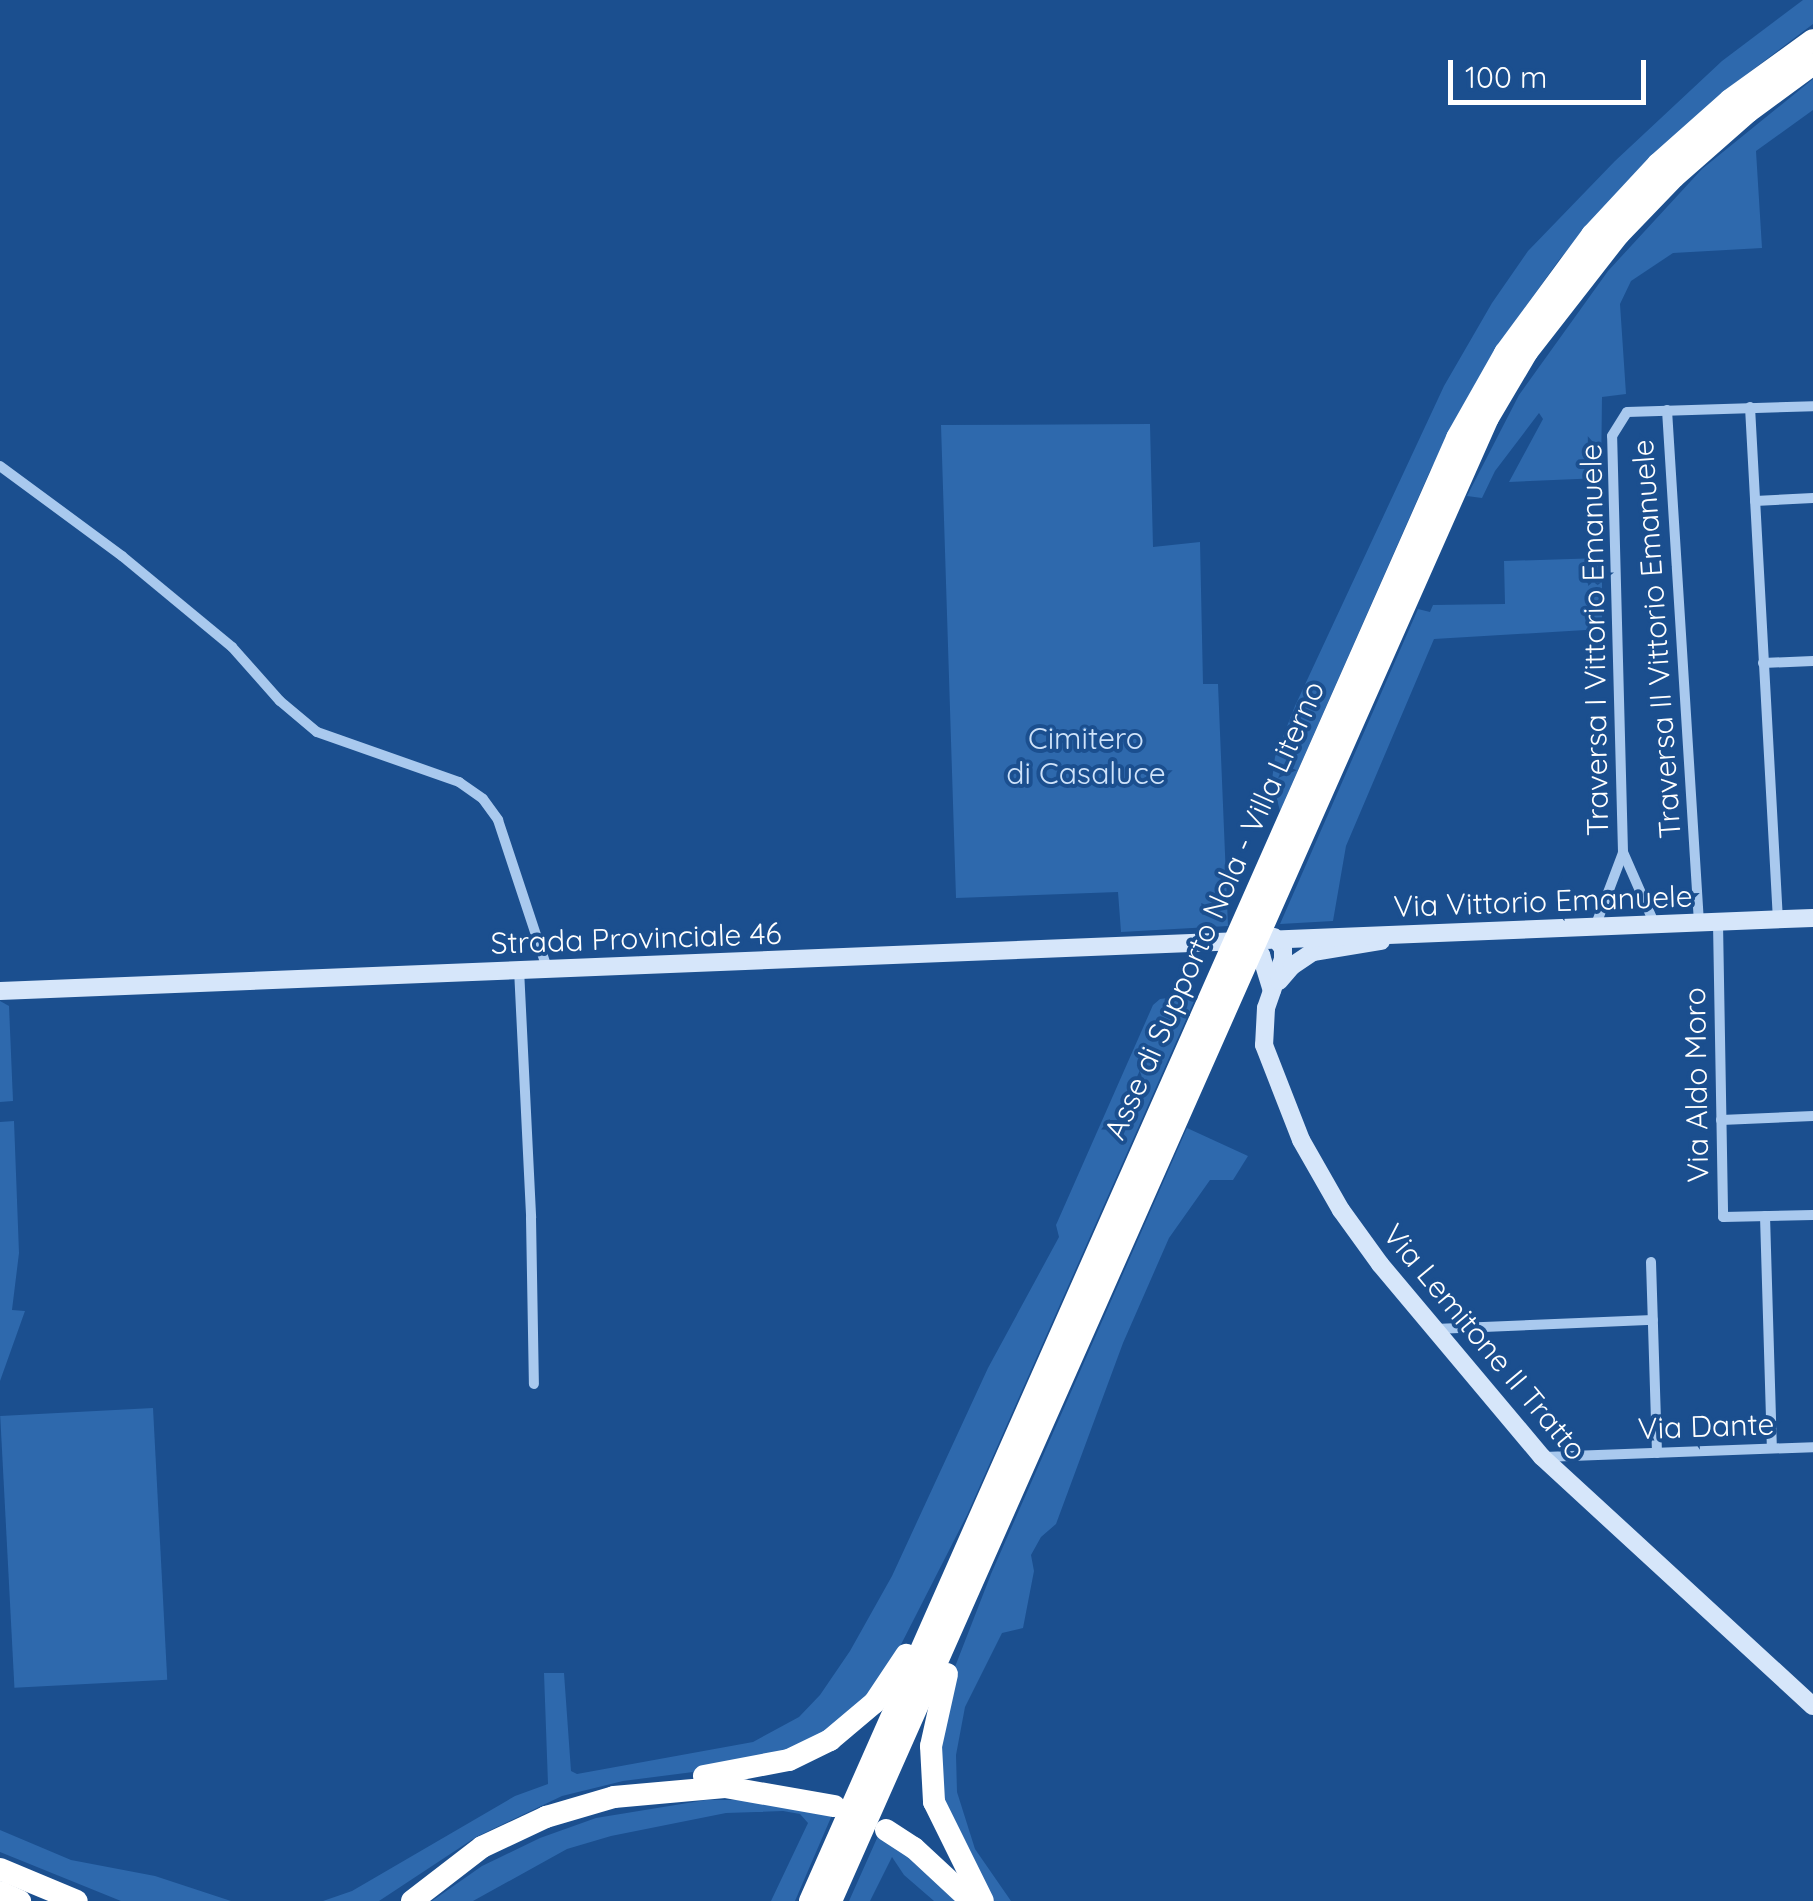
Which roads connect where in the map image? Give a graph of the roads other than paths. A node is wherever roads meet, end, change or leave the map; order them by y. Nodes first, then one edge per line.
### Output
1 (1813, 40) edge
2 (1813, 64) edge
3 (1813, 406) edge
4 (1750, 407) junction
5 (1667, 410) junction
6 (0, 466) edge
7 (1813, 498) edge
8 (1755, 501) junction
9 (1813, 661) edge
10 (1762, 663) junction
11 (1623, 852) junction
12 (1813, 918) edge
13 (1778, 920) junction
14 (1709, 923) junction
15 (1655, 925) junction
16 (1595, 927) junction
17 (1391, 934) junction
18 (1274, 937) junction
19 (1219, 940) junction
20 (546, 968) junction
21 (518, 970) junction
22 (1226, 989) junction
23 (1272, 990) junction
24 (0, 991) edge
25 (1813, 1116) edge
26 (1720, 1120) junction
27 (1813, 1215) edge
28 (1765, 1216) junction
29 (1651, 1262) dead end
30 (1652, 1320) junction
31 (1434, 1328) junction
32 (534, 1384) dead end
33 (1813, 1447) edge
34 (1772, 1448) junction
35 (1657, 1453) junction
36 (1542, 1458) junction
37 (970, 1590) junction
38 (935, 1611) junction
39 (1813, 1706) edge
40 (635, 1793) junction
41 (834, 1806) dead end
42 (886, 1830) dead end
43 (462, 1860) junction
44 (0, 1869) edge
45 (0, 1892) edge
46 (20, 1901) edge
47 (77, 1901) edge
48 (390, 1901) edge
49 (412, 1901) edge
50 (810, 1901) edge
51 (831, 1901) edge
52 (971, 1901) edge
53 (983, 1901) edge

1 - 22 highway, Asse di Supporto Nola - Villa Literno
2 - 22 highway, Asse di Supporto Nola - Villa Literno
3 - 4 street
4 - 5 street
4 - 8 street
5 - 11 street, Traversa I Vittorio Emanuele
5 - 14 street, Traversa II Vittorio Emanuele
6 - 20 street
7 - 8 street
8 - 10 street
9 - 10 street
10 - 13 street
11 - 15 street, Traversa I Vittorio Emanuele
11 - 16 street, Traversa I Vittorio Emanuele
12 - 13 street, Via Vittorio Emanuele
13 - 14 street, Via Vittorio Emanuele
14 - 15 street, Via Vittorio Emanuele
14 - 26 street, Via Aldo Moro
15 - 16 street, Via Vittorio Emanuele
16 - 17 street, Via Vittorio Emanuele
17 - 18 street, Via Vittorio Emanuele
17 - 23 street
18 - 19 street, Strada Provinciale 46
18 - 23 street, Via Lemitone II Tratto
19 - 20 street, Strada Provinciale 46
19 - 23 street
20 - 21 street, Strada Provinciale 46
21 - 24 street, Strada Provinciale 46
21 - 32 street
22 - 37 highway, Asse di Supporto Nola - Villa Literno
22 - 38 highway, Asse di Supporto Nola - Villa Literno
23 - 31 street, Via Lemitone II Tratto
25 - 26 street
26 - 28 street, Via Aldo Moro
27 - 28 street, Via Aldo Moro
28 - 34 street
29 - 30 street
30 - 31 street
30 - 35 street
31 - 36 street, Via Lemitone II Tratto
33 - 34 street, Via Dante
34 - 35 street, Via Dante
35 - 36 street, Via Dante
36 - 39 street, Via Lemitone II Tratto
37 - 51 highway, Asse di Supporto Nola - Villa Literno
37 - 53 highway
38 - 40 highway
38 - 50 highway, Asse di Supporto Nola - Villa Literno
40 - 41 highway
40 - 43 highway
42 - 52 highway
43 - 48 highway
43 - 49 highway
44 - 47 highway
45 - 46 highway

